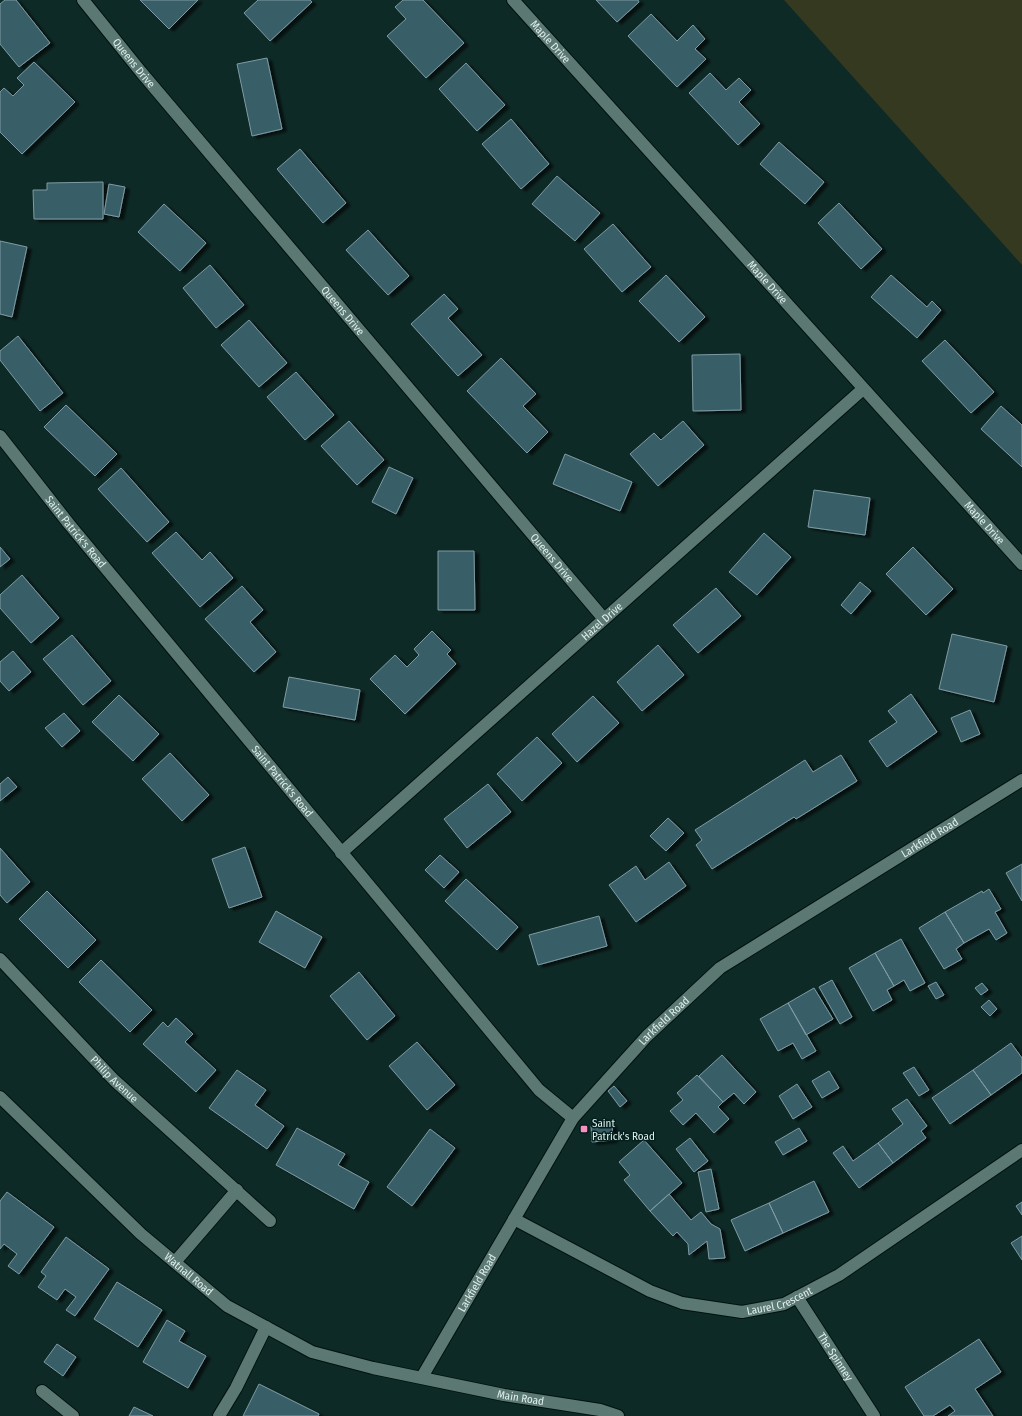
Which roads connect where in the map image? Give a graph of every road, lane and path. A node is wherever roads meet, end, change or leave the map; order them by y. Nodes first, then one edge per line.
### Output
1 (83, 0) edge
2 (513, 0) edge
3 (863, 389) junction
4 (0, 436) edge
5 (1022, 564) edge
6 (604, 620) junction
7 (1022, 780) edge
8 (342, 853) junction
9 (0, 959) edge
10 (0, 1097) edge
11 (573, 1118) junction
12 (1022, 1150) edge
13 (237, 1190) junction
14 (270, 1220) dead end
15 (514, 1220) junction
16 (175, 1262) junction
17 (797, 1297) junction
18 (266, 1327) junction
19 (422, 1377) junction
20 (42, 1391) dead end
21 (73, 1416) edge
22 (219, 1416) edge
23 (618, 1416) edge
24 (874, 1416) edge

1 - 6 street, Queens Drive
2 - 3 street, Maple Drive
3 - 5 street, Maple Drive
3 - 6 street, Hazel Drive
4 - 8 street, Saint Patrick's Road
6 - 8 street, Hazel Drive
7 - 11 street, Larkfield Road
8 - 11 street, Saint Patrick's Road
9 - 13 street, Philip Avenue
10 - 16 street, Watnall Road
11 - 15 street, Larkfield Road
12 - 17 street, Laurel Crescent
13 - 14 street, Philip Avenue
13 - 16 street
15 - 17 street, Laurel Crescent
15 - 19 street, Larkfield Road
16 - 18 street, Watnall Road
17 - 24 street, The Spinney
18 - 19 street, Watnall Road
18 - 22 street
19 - 23 street, Main Road
20 - 21 street

